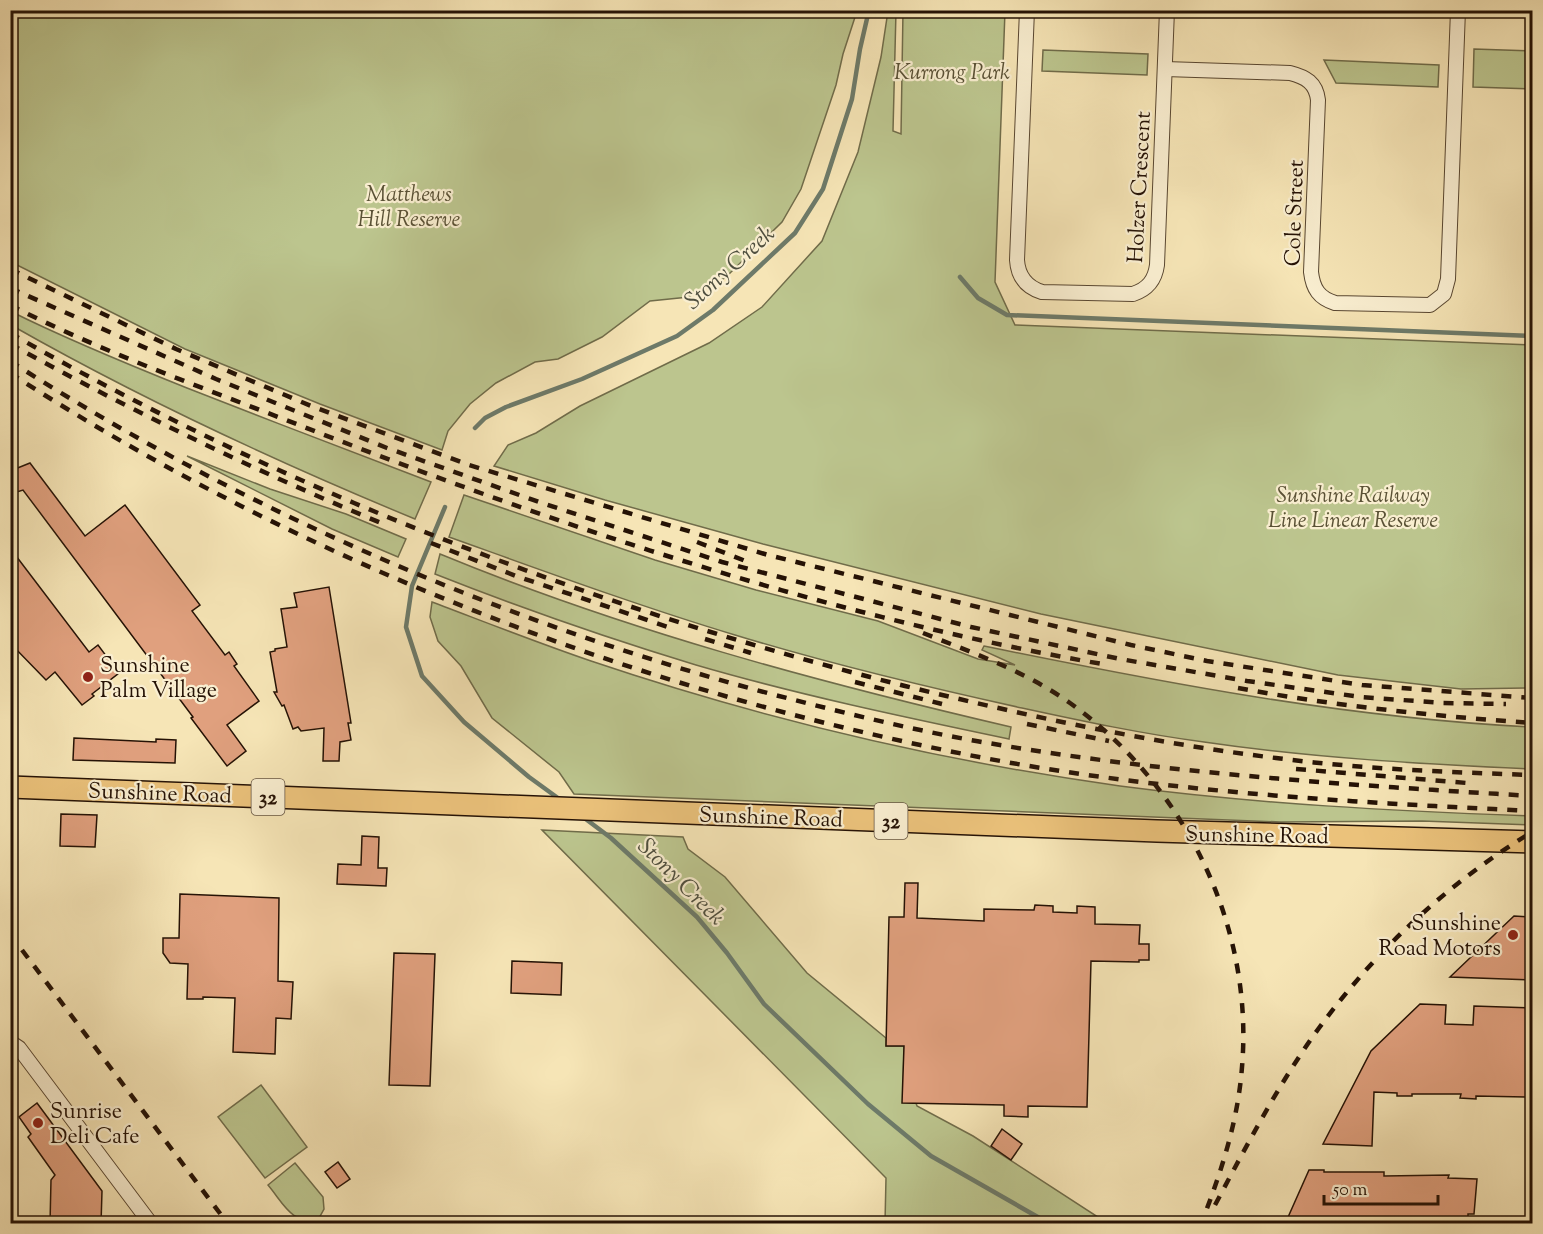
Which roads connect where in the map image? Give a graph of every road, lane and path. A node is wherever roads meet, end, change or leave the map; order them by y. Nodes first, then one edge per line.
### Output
1 (1027, 10) edge
2 (1167, 10) edge
3 (1458, 10) edge
4 (1165, 69) junction
5 (10, 787) edge
6 (1533, 842) edge
7 (10, 1042) edge
8 (151, 1224) edge

1 - 4 street, Holzer Crescent
2 - 4 street, Holzer Crescent
3 - 4 street, Cole Street
5 - 6 main road, Sunshine Road / 32
7 - 8 street

